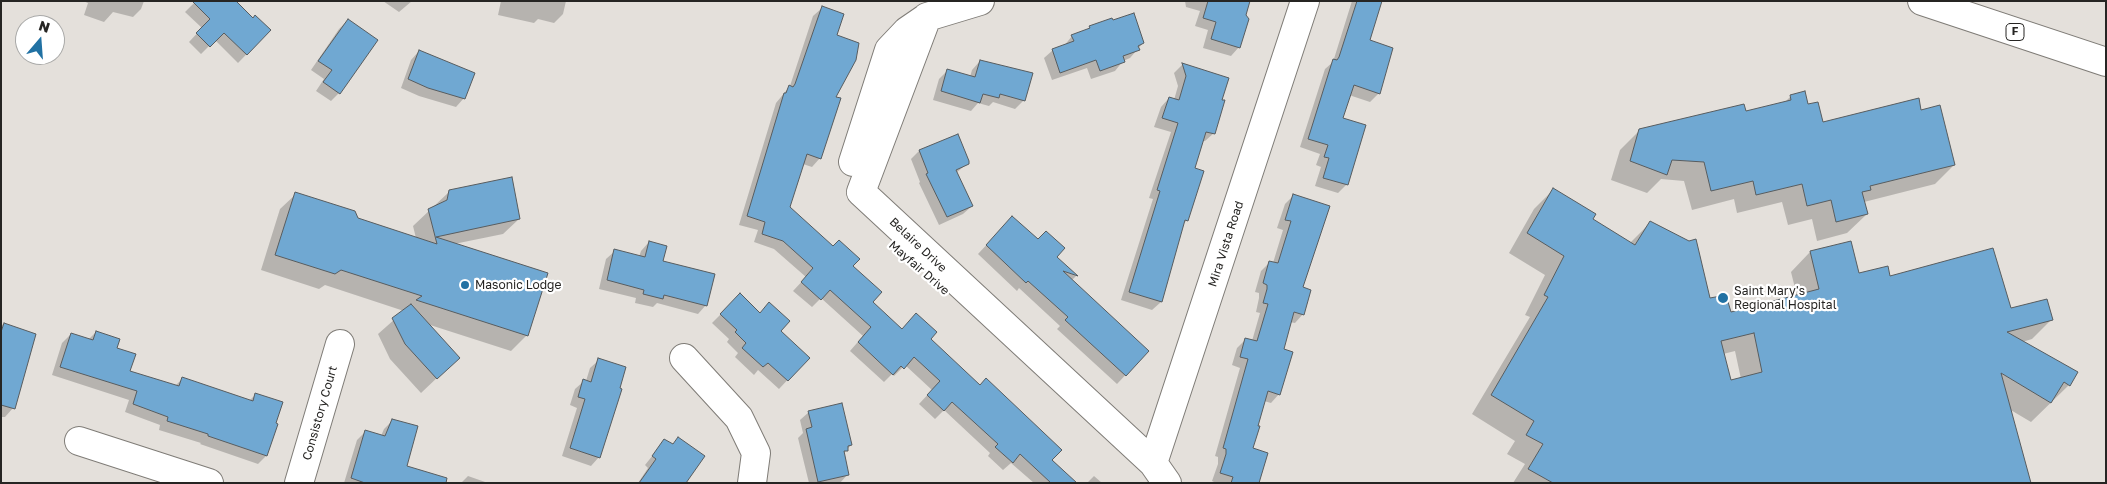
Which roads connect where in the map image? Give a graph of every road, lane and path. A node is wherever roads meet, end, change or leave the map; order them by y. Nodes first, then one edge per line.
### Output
1 (980, 1) edge
2 (1305, 1) edge
3 (1922, 1) edge
4 (2106, 62) edge
5 (340, 344) dead end
6 (684, 358) dead end
7 (79, 442) dead end
8 (1160, 473) edge
9 (208, 483) edge
10 (299, 483) edge
11 (752, 483) edge

1 - 8 street, Belaire Drive
2 - 8 street, Mira Vista Road
3 - 4 street, F
5 - 10 street, Consistory Court
6 - 11 street
7 - 9 street

